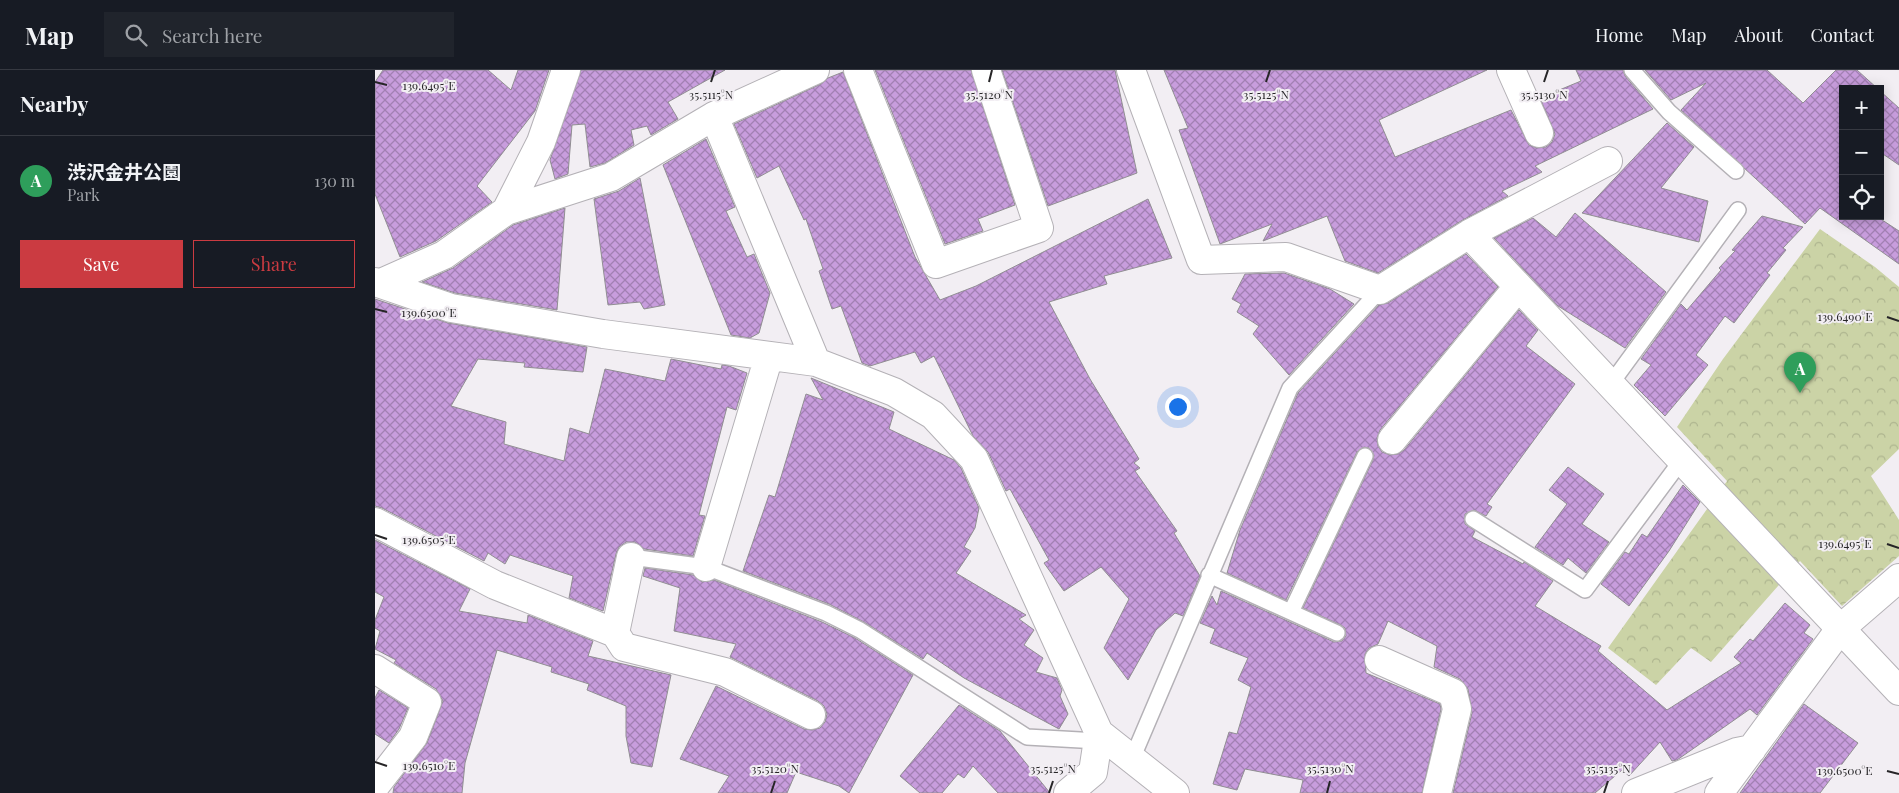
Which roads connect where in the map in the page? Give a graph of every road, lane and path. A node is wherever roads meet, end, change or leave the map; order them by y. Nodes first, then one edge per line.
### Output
1 (566, 70) edge
2 (815, 70) edge
3 (858, 70) edge
4 (986, 70) edge
5 (1131, 70) edge
6 (1632, 70) edge
7 (1515, 71) edge
8 (714, 116) junction
9 (1539, 133) dead end
10 (1607, 161) dead end
11 (1736, 171) dead end
12 (1738, 210) dead end
13 (506, 211) junction
14 (1469, 234) junction
15 (378, 282) edge
16 (1518, 287) junction
17 (1380, 290) junction
18 (769, 356) junction
19 (817, 362) junction
20 (1610, 385) junction
21 (1392, 440) dead end
22 (1365, 456) dead end
23 (1681, 460) junction
24 (1473, 519) dead end
25 (375, 522) edge
26 (631, 557) joint
27 (706, 567) junction
28 (1209, 575) junction
29 (1899, 578) edge
30 (1291, 612) junction
31 (1840, 629) junction
32 (615, 633) junction
33 (1337, 633) dead end
34 (1379, 660) dead end
35 (375, 669) edge
36 (1899, 691) edge
37 (811, 715) dead end
38 (1099, 737) junction
39 (1753, 749) junction
40 (1132, 759) junction
41 (375, 786) edge
42 (1068, 793) edge
43 (1175, 793) edge
44 (1437, 793) edge
45 (1636, 793) edge
46 (1719, 793) edge

1 - 13 street
2 - 8 street
3 - 4 street
5 - 17 street
6 - 11 lane
7 - 9 street
8 - 13 street
8 - 19 street
10 - 14 street
12 - 20 lane
13 - 15 street
14 - 16 street
14 - 17 street
15 - 18 street
16 - 20 street
16 - 21 street
17 - 28 lane
18 - 19 street
18 - 27 street
19 - 38 street
20 - 23 street
22 - 30 lane
23 - 24 lane
23 - 31 street
25 - 32 street
26 - 27 lane
26 - 32 street
27 - 38 lane
28 - 30 lane
28 - 40 lane
29 - 31 street
30 - 33 lane
31 - 36 street
31 - 39 street
32 - 37 street
34 - 44 street
35 - 41 street
38 - 40 street
38 - 42 street
39 - 45 street
39 - 46 street
40 - 43 street

